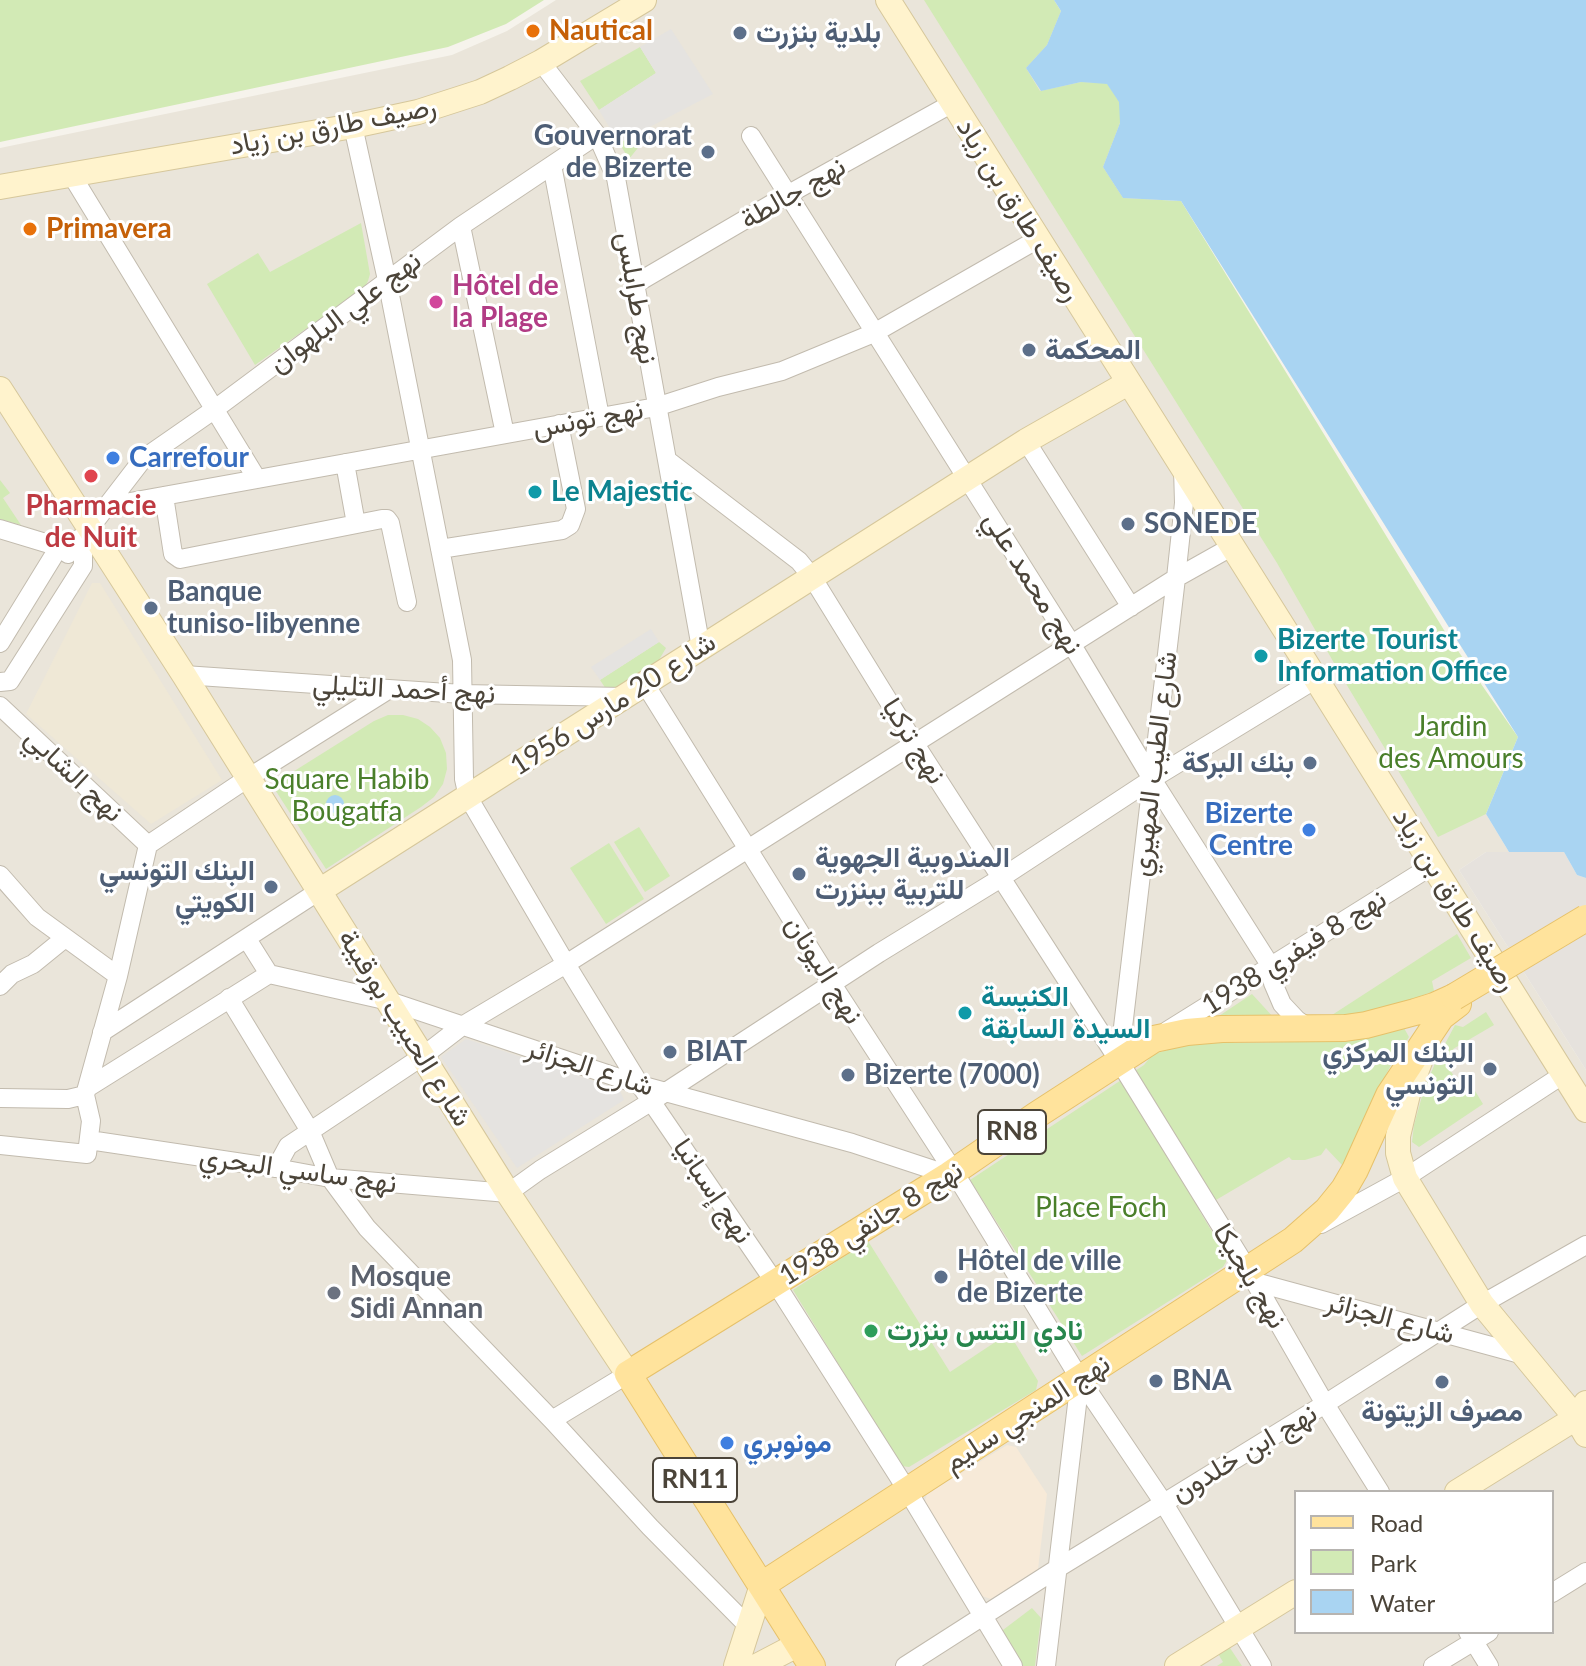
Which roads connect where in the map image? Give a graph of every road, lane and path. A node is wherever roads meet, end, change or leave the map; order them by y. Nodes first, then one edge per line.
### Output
1 (644, 0) edge
2 (888, 0) edge
3 (541, 62) junction
4 (951, 104) junction
5 (353, 126) junction
6 (597, 135) junction
7 (751, 136) dead end
8 (552, 165) junction
9 (71, 174) junction
10 (0, 187) edge
11 (787, 195) junction
12 (461, 226) junction
13 (1038, 239) junction
14 (387, 280) junction
15 (635, 284) junction
16 (874, 333) junction
17 (1128, 383) junction
18 (0, 389) edge
19 (656, 407) junction
20 (215, 409) junction
21 (600, 417) junction
22 (559, 424) junction
23 (505, 434) junction
24 (1026, 441) junction
25 (419, 449) junction
26 (667, 460) junction
27 (345, 463) junction
28 (1183, 467) junction
29 (257, 479) junction
30 (967, 479) junction
31 (164, 496) junction
32 (108, 506) junction
33 (356, 524) junction
34 (0, 529) edge
35 (86, 531) junction
36 (1233, 546) junction
37 (59, 547) junction
38 (440, 549) junction
39 (83, 566) junction
40 (812, 577) junction
41 (1176, 578) junction
42 (407, 602) dead end
43 (1131, 607) junction
44 (0, 643) edge
45 (1072, 645) junction
46 (701, 648) junction
47 (184, 675) junction
48 (1316, 679) junction
49 (0, 682) edge
50 (388, 690) junction
51 (635, 690) junction
52 (462, 694) junction
53 (0, 706) edge
54 (915, 744) junction
55 (248, 778) junction
56 (1152, 779) junction
57 (468, 797) junction
58 (148, 845) junction
59 (749, 849) junction
60 (1433, 865) junction
61 (0, 875) edge
62 (1001, 878) junction
63 (319, 891) junction
64 (1586, 918) edge
65 (1586, 927) edge
66 (65, 938) junction
67 (247, 939) junction
68 (566, 964) junction
69 (1270, 965) junction
70 (269, 974) junction
71 (118, 976) junction
72 (832, 984) junction
73 (0, 986) edge
74 (229, 998) junction
75 (389, 1001) junction
76 (1444, 1011) junction
77 (462, 1026) junction
78 (1310, 1029) junction
79 (102, 1032) junction
80 (1154, 1039) junction
81 (423, 1056) junction
82 (1119, 1061) junction
83 (1564, 1074) junction
84 (640, 1085) junction
85 (86, 1092) junction
86 (660, 1096) junction
87 (0, 1098) edge
88 (1586, 1110) edge
89 (310, 1131) junction
90 (0, 1145) edge
91 (88, 1147) junction
92 (276, 1168) junction
93 (952, 1174) junction
94 (330, 1178) junction
95 (1405, 1178) junction
96 (508, 1193) junction
97 (1293, 1240) junction
98 (1586, 1245) edge
99 (1252, 1276) junction
100 (776, 1284) junction
101 (1482, 1304) junction
102 (1440, 1331) junction
103 (1524, 1355) junction
104 (628, 1374) junction
105 (1080, 1379) junction
106 (1325, 1404) junction
107 (1583, 1419) edge
108 (552, 1420) junction
109 (907, 1490) junction
110 (1379, 1490) edge
111 (1460, 1490) edge
112 (1163, 1502) junction
113 (1058, 1568) junction
114 (1586, 1572) edge
115 (762, 1585) junction
116 (1554, 1592) edge
117 (1294, 1593) edge
118 (983, 1615) junction
119 (749, 1627) junction
120 (1238, 1628) junction
121 (1477, 1635) edge
122 (806, 1655) edge
123 (736, 1666) edge
124 (757, 1666) edge
125 (905, 1666) edge
126 (1013, 1666) edge
127 (1046, 1666) edge
128 (1177, 1666) edge
129 (1262, 1666) edge
130 (1433, 1666) edge
131 (1489, 1666) edge

1 - 3 main road, رصيف طارق بن زياد
2 - 4 main road, رصيف طارق بن زياد
3 - 5 main road, رصيف طارق بن زياد
3 - 6 street, نهج طرابلس
4 - 11 street, نهج جالطة
4 - 13 main road, رصيف طارق بن زياد
5 - 9 main road, رصيف طارق بن زياد
5 - 14 street
6 - 8 street, نهج علي البلهوان
6 - 15 street, نهج طرابلس
7 - 11 street, نهج محمد علي
8 - 12 street, نهج علي البلهوان
8 - 21 street
9 - 10 main road, رصيف طارق بن زياد
9 - 20 street
11 - 15 street, نهج جالطة
11 - 16 street, نهج محمد علي
12 - 14 street, نهج علي البلهوان
12 - 23 street
13 - 16 street, نهج تونس
13 - 17 main road, رصيف طارق بن زياد
14 - 20 street, نهج علي البلهوان
14 - 25 street
15 - 19 street, نهج طرابلس
16 - 19 street, نهج تونس
16 - 30 street, نهج محمد علي
17 - 24 main road, شارع 20 مارس 1956
17 - 28 main road, رصيف طارق بن زياد
18 - 35 main road, شارع الحبيب بورقيبة
19 - 21 street, نهج تونس
19 - 26 street, نهج طرابلس
20 - 29 street
20 - 32 street, نهج علي البلهوان
21 - 22 street, نهج تونس
22 - 23 street, نهج تونس
22 - 38 street
23 - 25 street, نهج تونس
24 - 30 main road, شارع 20 مارس 1956
24 - 43 street
25 - 27 street, نهج تونس
25 - 38 street
26 - 40 street, نهج تركيا
26 - 46 street, نهج طرابلس
27 - 29 street, نهج تونس
27 - 33 street
28 - 36 main road, رصيف طارق بن زياد
28 - 41 street, شارع الطيب المهيري
29 - 31 street, نهج تونس
30 - 40 main road, شارع 20 مارس 1956
30 - 45 street, نهج محمد علي
31 - 32 street, نهج تونس
31 - 33 street
32 - 35 street, نهج علي البلهوان
33 - 42 street
34 - 37 street
35 - 37 street
35 - 39 street
35 - 47 main road, شارع الحبيب بورقيبة
36 - 41 street
36 - 48 main road, رصيف طارق بن زياد
37 - 39 street
37 - 44 street
38 - 52 street
39 - 49 street
40 - 46 main road, شارع 20 مارس 1956
40 - 54 street, نهج تركيا
41 - 43 street
41 - 56 street, شارع الطيب المهيري
43 - 45 street
45 - 54 street
45 - 56 street, نهج محمد علي
46 - 51 main road, شارع 20 مارس 1956
47 - 50 street, نهج أحمد التليلي
47 - 55 main road, شارع الحبيب بورقيبة
48 - 56 street
48 - 60 main road, رصيف طارق بن زياد
50 - 52 street, نهج أحمد التليلي
50 - 55 street
51 - 52 street, نهج أحمد التليلي
51 - 57 main road, شارع 20 مارس 1956
51 - 59 street, نهج اليونان
52 - 57 street
53 - 58 street, نهج الشابي
54 - 59 street
54 - 62 street, نهج تركيا
55 - 58 street
55 - 63 main road, شارع الحبيب بورقيبة
56 - 62 street
56 - 69 street, نهج محمد علي
56 - 82 street, شارع الطيب المهيري
57 - 63 main road, شارع 20 مارس 1956
57 - 68 street
58 - 71 street
59 - 68 street
59 - 72 street, نهج اليونان
60 - 69 street, نهج 8 فيفري 1938
60 - 83 main road, رصيف طارق بن زياد
61 - 66 street
62 - 72 street
62 - 82 street, نهج تركيا
63 - 67 street, شارع 20 مارس 1956
63 - 75 main road, شارع الحبيب بورقيبة
64 - 76 main road, RN8, bridge
65 - 76 main road, RN8
66 - 71 street
66 - 73 street
67 - 70 street
67 - 79 street, شارع 20 مارس 1956
68 - 77 street
68 - 84 street
69 - 78 street, نهج محمد علي
69 - 80 street, نهج 8 فيفري 1938
70 - 74 street
70 - 75 street, شارع الجزائر
71 - 79 street
72 - 86 street
72 - 93 street, نهج اليونان
74 - 85 street
74 - 89 street
75 - 77 street, شارع الجزائر
75 - 81 main road, شارع الحبيب بورقيبة / RN11
76 - 78 main road, نهج 8 جانفي 1938 / RN8
76 - 95 main road
76 - 97 main road, نهج المنجي سليم / RN8
77 - 81 street
77 - 84 street, شارع الجزائر
78 - 80 main road, نهج 8 جانفي 1938 / RN8
79 - 85 street
80 - 82 main road, نهج 8 جانفي 1938 / RN8
81 - 89 street
81 - 96 main road, شارع الحبيب بورقيبة / RN11
82 - 93 main road, نهج 8 جانفي 1938 / RN8
82 - 99 street, نهج بلجيكا
83 - 88 main road, رصيف طارق بن زياد
83 - 95 street, نهج المنجي سليم
84 - 86 street, شارع الجزائر
85 - 87 street
85 - 91 street
86 - 93 street, شارع الجزائر
86 - 96 street
86 - 100 street, نهج إسبانيا
89 - 92 street
89 - 94 street
90 - 91 street, نهج ساسي البحري
91 - 92 street, نهج ساسي البحري
92 - 94 street, نهج ساسي البحري
93 - 100 main road, نهج 8 جانفي 1938 / RN8
93 - 105 street, نهج اليونان
94 - 96 street, نهج ساسي البحري
94 - 108 street
95 - 97 street, نهج المنجي سليم
95 - 101 main road
96 - 104 main road, شارع الحبيب بورقيبة / RN11
97 - 99 main road, نهج المنجي سليم / RN8
98 - 101 street, نهج ابن خلدون
99 - 102 street, شارع الجزائر
99 - 105 main road, نهج المنجي سليم / RN8
99 - 106 street, نهج بلجيكا
100 - 104 main road, نهج 8 جانفي 1938 / RN8
100 - 109 street, نهج إسبانيا
101 - 102 street, نهج ابن خلدون
101 - 103 main road
102 - 103 street, شارع الجزائر
102 - 106 street, نهج ابن خلدون
103 - 107 main road
104 - 108 street
104 - 115 main road, شارع الحبيب بورقيبة / RN11
105 - 109 main road, نهج المنجي سليم / RN8
105 - 112 street, نهج اليونان
105 - 113 street
106 - 110 street, نهج بلجيكا
106 - 112 street, نهج ابن خلدون
107 - 111 main road
108 - 119 street
109 - 115 main road, نهج المنجي سليم / RN8
109 - 118 street, نهج إسبانيا
112 - 113 street, نهج ابن خلدون
112 - 120 street, نهج اليونان
113 - 118 street, نهج ابن خلدون
113 - 127 street
114 - 116 street
115 - 119 main road
115 - 122 main road, شارع الحبيب بورقيبة / RN11
117 - 120 main road
118 - 125 street, نهج ابن خلدون
118 - 126 street, نهج إسبانيا
119 - 123 main road
120 - 128 main road
120 - 129 street, نهج اليونان
121 - 130 street
121 - 131 street
122 - 124 main road

